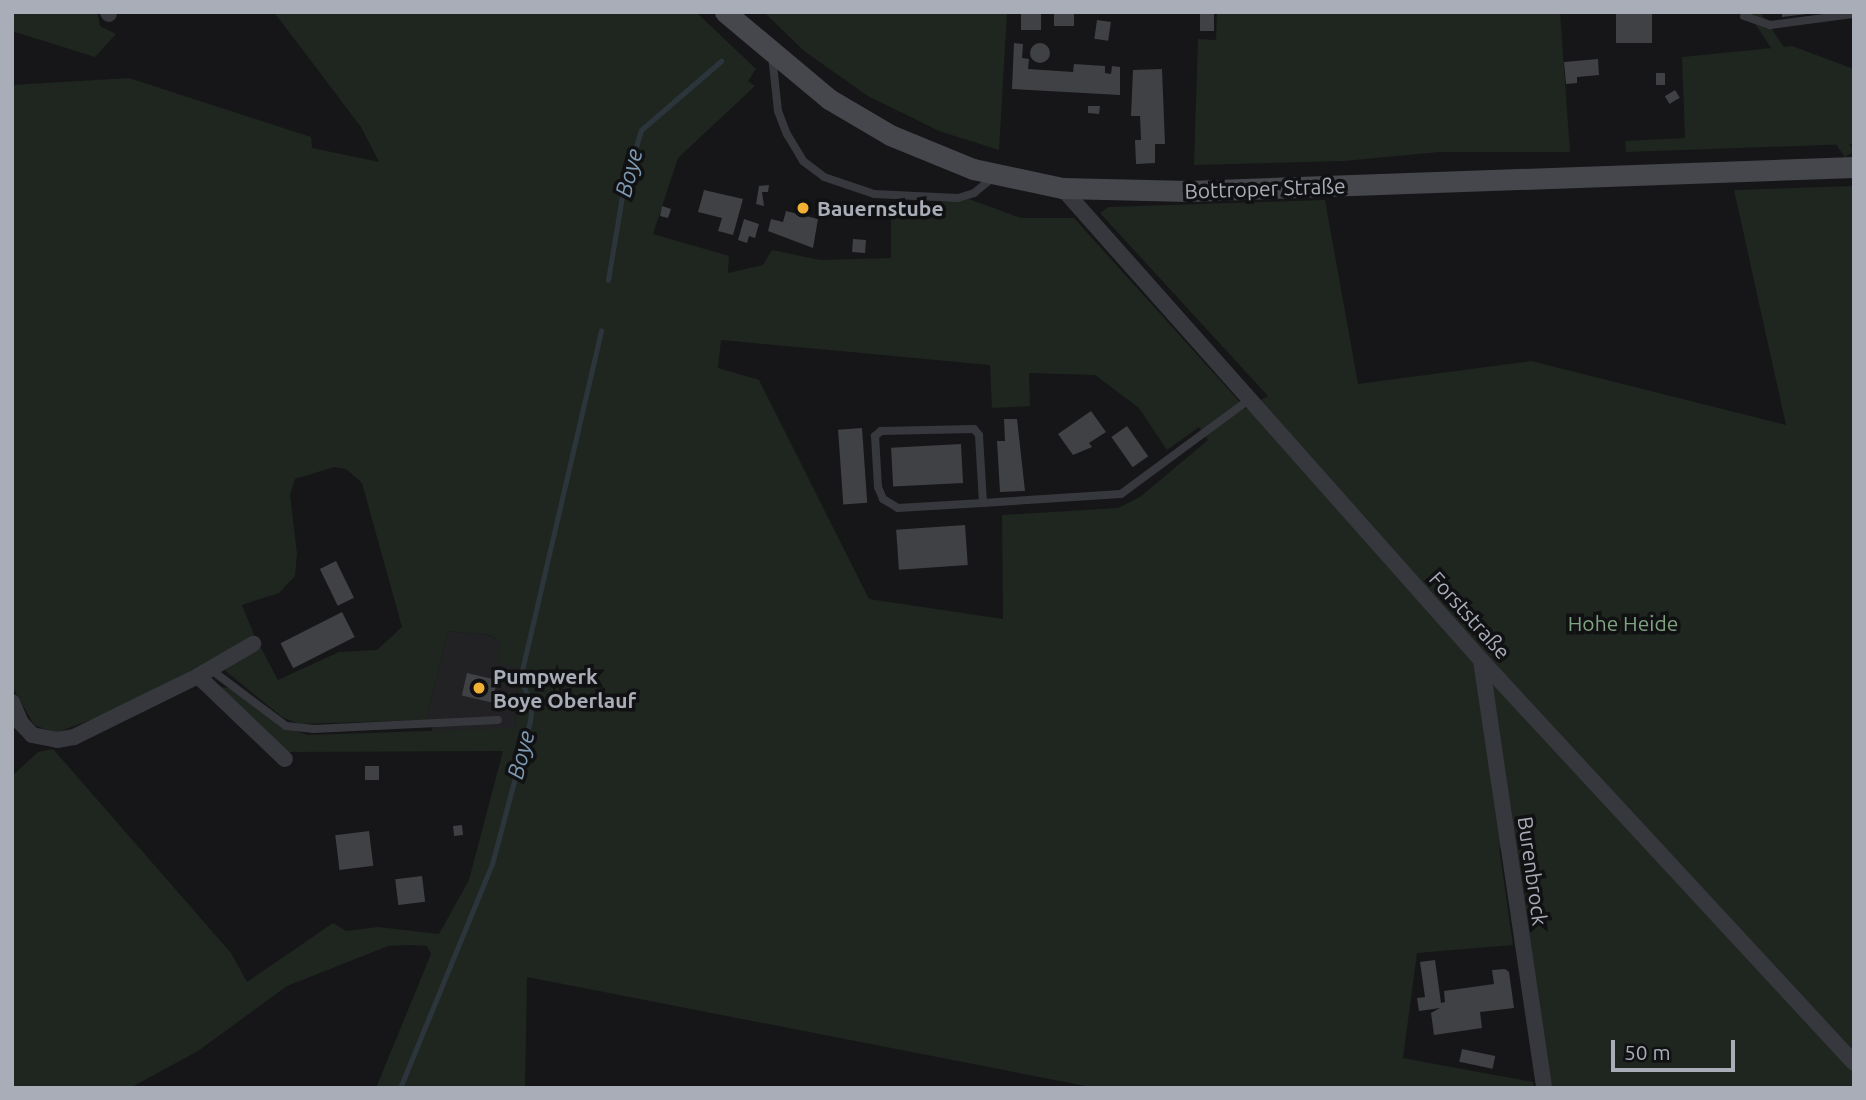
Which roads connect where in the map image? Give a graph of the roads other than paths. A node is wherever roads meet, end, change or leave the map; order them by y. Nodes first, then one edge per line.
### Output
1 (725, 12) edge
2 (1854, 14) edge
3 (1744, 16) dead end
4 (772, 55) junction
5 (1854, 167) edge
6 (997, 174) junction
7 (1062, 188) junction
8 (1251, 398) junction
9 (984, 503) junction
10 (253, 644) dead end
11 (1481, 660) junction
12 (204, 672) junction
13 (12, 702) edge
14 (498, 720) dead end
15 (285, 759) dead end
16 (1854, 1063) edge
17 (1544, 1088) edge

1 - 4 main road, Bottroper Straße
2 - 3 lane
4 - 6 main road, Bottroper Straße
4 - 6 lane
5 - 7 main road, Bottroper Straße
6 - 7 main road, Bottroper Straße
7 - 8 street, Forststraße
8 - 9 lane
8 - 11 street, Forststraße
9 - 9 lane
10 - 12 street
11 - 16 street, Forststraße
11 - 17 street, Burenbrock
12 - 13 street
12 - 14 lane
12 - 15 street

